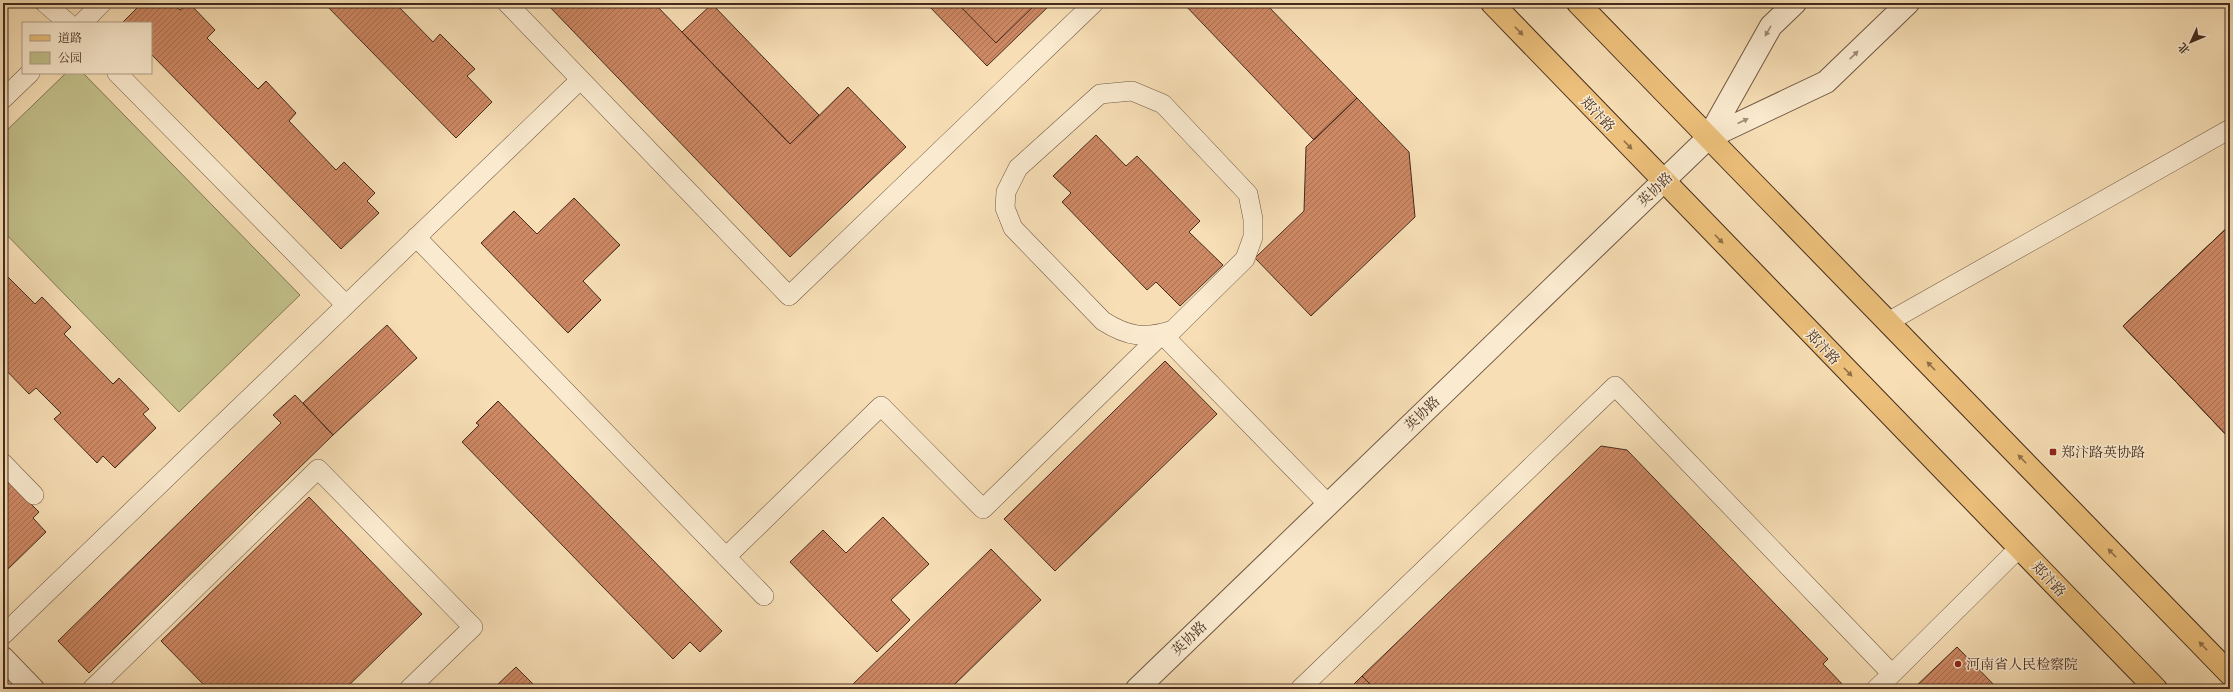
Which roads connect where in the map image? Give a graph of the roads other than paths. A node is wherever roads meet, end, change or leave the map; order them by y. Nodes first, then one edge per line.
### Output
1 (45, 3) edge
2 (102, 3) edge
3 (507, 3) edge
4 (1094, 3) edge
5 (1492, 3) edge
6 (1578, 3) edge
7 (1795, 3) edge
8 (1908, 3) edge
9 (67, 22) edge
10 (83, 22) edge
11 (29, 74) edge
12 (118, 74) edge
13 (580, 80) junction
14 (3, 99) edge
15 (2230, 129) edge
16 (1708, 138) junction
17 (1663, 181) junction
18 (416, 237) junction
19 (346, 305) junction
20 (1888, 322) junction
21 (1162, 334) junction
22 (3, 463) edge
23 (34, 495) dead end
24 (1328, 504) junction
25 (2018, 549) junction
26 (726, 557) junction
27 (764, 596) dead end
28 (3, 635) edge
29 (3, 658) edge
30 (1892, 674) junction
31 (2230, 674) edge
32 (33, 689) edge
33 (92, 689) edge
34 (409, 689) edge
35 (1137, 689) edge
36 (1300, 689) edge
37 (1876, 689) edge
38 (2156, 689) edge

1 - 9 lane
2 - 10 lane
3 - 13 lane
4 - 13 lane
5 -> 17 main road, 郑汴路
6 - 16 main road
7 -> 16 street, 英协路
16 -> 8 street, 英协路
11 - 14 lane
12 - 19 lane
13 - 18 lane
15 - 20 lane
16 - 17 street, 英协路
16 - 20 main road
17 - 24 street, 英协路
17 -> 25 main road, 郑汴路
18 - 19 lane
18 - 26 lane
19 - 28 lane
31 -> 20 main road
21 - 21 lane
21 - 24 lane
21 - 26 lane
22 - 23 lane
24 - 35 street, 英协路
25 - 30 lane
25 - 38 main road, 郑汴路
26 - 27 lane
29 - 32 street
30 - 36 lane
30 - 37 lane
33 - 34 lane

